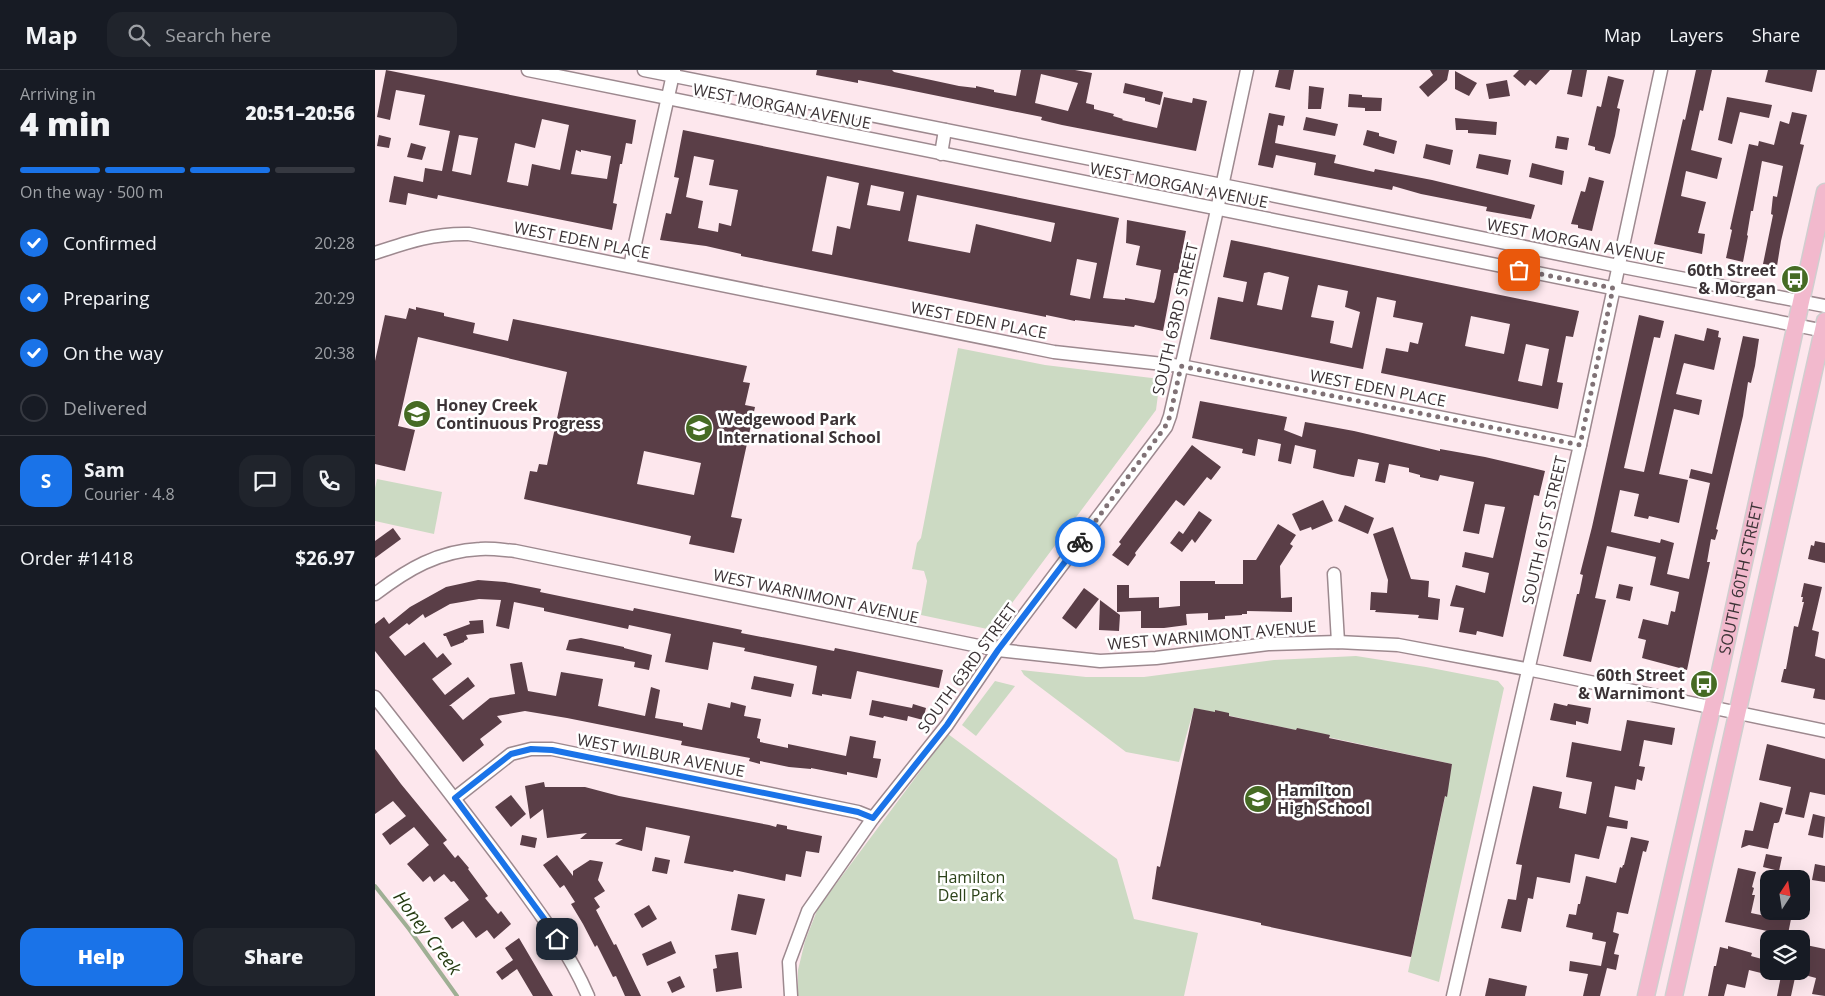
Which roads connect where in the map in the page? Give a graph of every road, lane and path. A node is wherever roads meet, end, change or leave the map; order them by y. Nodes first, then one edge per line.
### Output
1 (528, 70) edge
2 (644, 70) edge
3 (1247, 70) edge
4 (1661, 70) edge
5 (673, 73) edge
6 (667, 99) junction
7 (945, 130) junction
8 (941, 154) junction
9 (1222, 185) junction
10 (1825, 192) edge
11 (1217, 209) junction
12 (375, 253) edge
13 (630, 266) junction
14 (1618, 266) junction
15 (1613, 288) junction
16 (1800, 301) junction
17 (1825, 306) edge
18 (1795, 325) junction
19 (1824, 328) edge
20 (1181, 366) junction
21 (1580, 445) junction
22 (1334, 574) dead end
23 (375, 594) edge
24 (1338, 642) junction
25 (998, 650) junction
26 (1528, 670) junction
27 (375, 697) edge
28 (1712, 708) junction
29 (1737, 713) junction
30 (1825, 732) edge
31 (455, 798) junction
32 (873, 818) junction
33 (588, 996) edge
34 (791, 996) edge
35 (1453, 996) edge
36 (1646, 996) edge
37 (1674, 996) edge

1 - 6 street, WEST MORGAN AVENUE
2 - 5 street, WEST MORGAN AVENUE
3 - 9 street, SOUTH 63RD STREET
4 - 14 street, SOUTH 61ST STREET
5 - 6 street
5 - 7 street, WEST MORGAN AVENUE
6 - 8 street, WEST MORGAN AVENUE
6 - 13 street
7 - 8 street
7 - 9 street, WEST MORGAN AVENUE
8 - 11 street, WEST MORGAN AVENUE
9 - 11 street, SOUTH 63RD STREET
9 - 14 street, WEST MORGAN AVENUE
10 - 16 main road, SOUTH 60TH STREET
11 - 15 street, WEST MORGAN AVENUE
11 - 20 street, SOUTH 63RD STREET
12 - 13 street, WEST EDEN PLACE
13 - 20 street, WEST EDEN PLACE
14 - 15 street, SOUTH 61ST STREET
14 - 16 street, WEST MORGAN AVENUE
15 - 18 street, WEST MORGAN AVENUE
15 - 21 street, SOUTH 61ST STREET
16 - 17 street, WEST MORGAN AVENUE
16 - 18 main road, SOUTH 60TH STREET
18 - 19 street, WEST MORGAN AVENUE
18 - 28 main road, SOUTH 60TH STREET
19 - 29 main road, SOUTH 60TH STREET
20 - 21 street, WEST EDEN PLACE
20 - 25 street, SOUTH 63RD STREET
21 - 26 street, SOUTH 61ST STREET
22 - 24 street
23 - 25 street, WEST WARNIMONT AVENUE
24 - 25 street, WEST WARNIMONT AVENUE
24 - 26 street, WEST WARNIMONT AVENUE
25 - 32 street, SOUTH 63RD STREET
26 - 28 street, WEST WARNIMONT AVENUE
26 - 35 street, SOUTH 61ST STREET
27 - 31 street
28 - 29 street, WEST WARNIMONT AVENUE
28 - 36 main road, SOUTH 60TH STREET
29 - 30 street, WEST WARNIMONT AVENUE
29 - 37 main road, SOUTH 60TH STREET
31 - 32 street, WEST WILBUR AVENUE
31 - 33 street
32 - 34 street, SOUTH 63RD STREET

